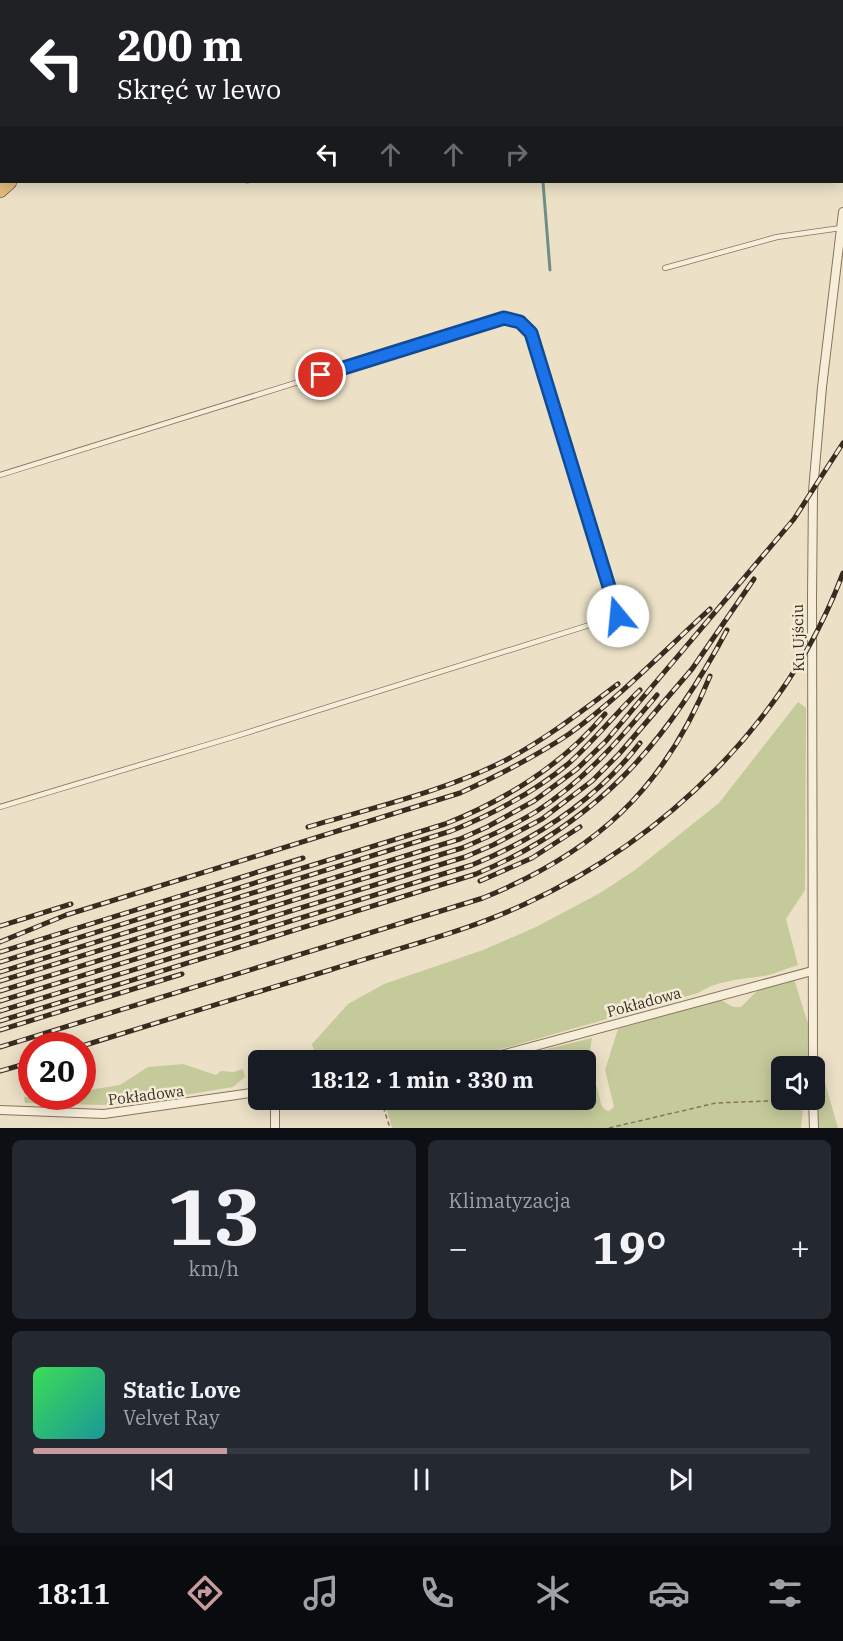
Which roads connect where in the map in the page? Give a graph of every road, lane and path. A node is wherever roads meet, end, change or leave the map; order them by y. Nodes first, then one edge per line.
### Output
1 (843, 212) edge
2 (841, 228) junction
3 (665, 268) dead end
4 (0, 475) edge
5 (0, 807) edge
6 (812, 971) junction
7 (520, 1050) edge
8 (813, 1056) edge
9 (248, 1093) edge
10 (771, 1101) edge
11 (0, 1110) edge
12 (275, 1110) edge
13 (384, 1110) edge
14 (813, 1110) edge
15 (275, 1128) edge
16 (390, 1128) edge
17 (609, 1128) edge
18 (814, 1128) edge

1 - 2 street, Ku Ujściu
2 - 3 lane
2 - 6 street, Ku Ujściu
4 - 5 lane
6 - 7 street, Pokładowa
6 - 8 street, Ku Ujściu
9 - 11 street, Pokładowa
10 - 17 path
12 - 15 street
13 - 16 path
14 - 18 street

